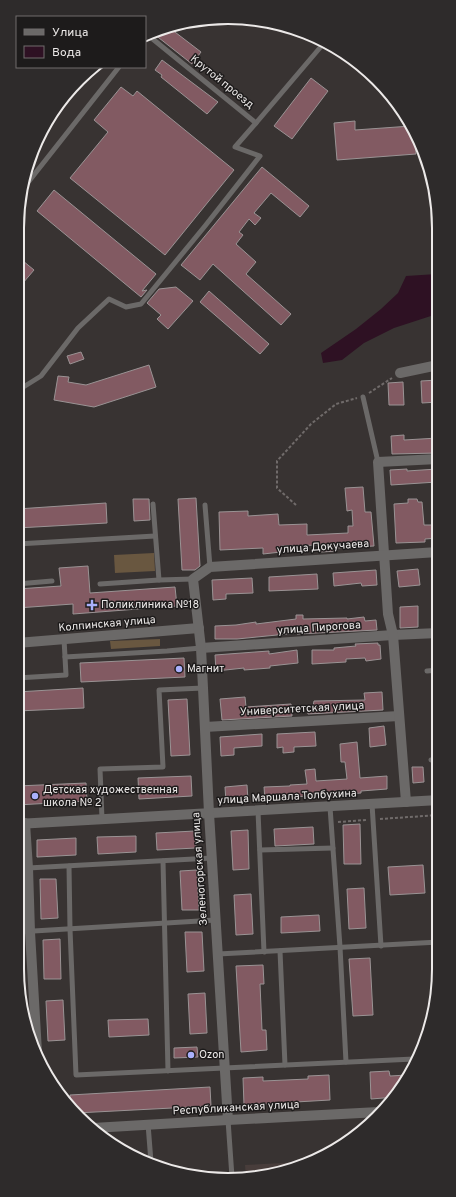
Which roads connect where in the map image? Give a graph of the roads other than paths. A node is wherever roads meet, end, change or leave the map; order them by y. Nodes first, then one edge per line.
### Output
1 (153, 39) edge
2 (321, 47) edge
3 (118, 68) edge
4 (256, 123) junction
5 (30, 180) edge
6 (432, 366) edge
7 (400, 373) road end
8 (24, 387) edge
9 (363, 397) road end
10 (432, 459) edge
11 (378, 462) junction
12 (153, 504) dead end
13 (205, 505) dead end
14 (155, 536) junction
15 (24, 544) edge
16 (432, 552) edge
17 (384, 555) junction
18 (210, 567) junction
19 (194, 579) junction
20 (159, 580) junction
21 (52, 581) dead end
22 (24, 583) edge
23 (100, 584) dead end
24 (199, 628) junction
25 (432, 633) edge
26 (393, 634) junction
27 (64, 639) junction
28 (24, 642) edge
29 (201, 648) junction
30 (65, 657) junction
31 (427, 671) dead end
32 (432, 671) edge
33 (24, 678) edge
34 (204, 688) junction
35 (399, 716) junction
36 (205, 727) junction
37 (432, 800) edge
38 (406, 802) junction
39 (372, 804) junction
40 (330, 807) junction
41 (258, 810) junction
42 (209, 813) junction
43 (102, 819) junction
44 (24, 823) edge
45 (24, 842) edge
46 (333, 848) junction
47 (260, 850) junction
48 (212, 858) junction
49 (163, 861) junction
50 (69, 866) junction
51 (28, 868) junction
52 (216, 920) junction
53 (164, 924) junction
54 (70, 929) junction
55 (24, 932) edge
56 (30, 932) junction
57 (432, 942) edge
58 (381, 946) junction
59 (340, 947) junction
60 (280, 951) junction
61 (264, 952) junction
62 (218, 954) junction
63 (36, 1038) edge
64 (411, 1059) edge
65 (346, 1062) junction
66 (285, 1065) junction
67 (225, 1068) junction
68 (168, 1071) junction
69 (373, 1112) edge
70 (228, 1120) junction
71 (148, 1124) junction
72 (100, 1128) edge
73 (151, 1157) edge
74 (232, 1173) edge

1 - 4 lane, Крутой проезд
2 - 4 lane, Крутой проезд
3 - 5 lane
4 - 8 lane
6 - 7 street
9 - 11 lane
10 - 11 street
11 - 17 street
12 - 14 lane
13 - 18 lane
14 - 15 lane
14 - 20 lane
16 - 17 street, улица Докучаева
17 - 18 street, улица Докучаева
17 - 26 street
18 - 19 street
19 - 20 lane
19 - 24 street, Зеленогорская улица
20 - 23 lane
21 - 22 lane
24 - 27 street, Колпинская улица
24 - 29 street, Зеленогорская улица
25 - 26 street, улица Пирогова
26 - 29 street, улица Пирогова
26 - 35 street
27 - 28 street, Колпинская улица
27 - 30 lane
29 - 30 lane
29 - 34 street, Зеленогорская улица
30 - 33 lane
31 - 32 lane
34 - 36 street, Зеленогорская улица
34 - 43 lane
35 - 36 street, Университетская улица
35 - 38 street
36 - 42 street, Зеленогорская улица
37 - 38 street, улица Маршала Толбухина
38 - 39 street, улица Маршала Толбухина
39 - 40 street, улица Маршала Толбухина
39 - 58 lane
40 - 41 street, улица Маршала Толбухина
40 - 46 lane
41 - 42 street, улица Маршала Толбухина
41 - 47 lane
42 - 43 street, улица Маршала Толбухина
42 - 48 street, Зеленогорская улица
43 - 44 street, улица Маршала Толбухина
45 - 51 street
46 - 47 lane
46 - 59 lane
47 - 61 lane
48 - 49 lane
48 - 52 street, Зеленогорская улица
49 - 50 lane
49 - 53 lane
50 - 51 lane
50 - 54 lane
51 - 56 street
52 - 53 lane
52 - 62 street, Зеленогорская улица
53 - 54 lane
53 - 68 lane
54 - 56 lane
54 - 68 lane
55 - 56 lane
56 - 63 street
57 - 58 lane
58 - 59 lane
59 - 60 lane
59 - 65 lane
60 - 61 lane
60 - 66 lane
61 - 62 lane
62 - 67 street, Зеленогорская улица
64 - 65 lane
65 - 66 lane
66 - 67 lane
67 - 68 lane
67 - 70 street, Зеленогорская улица
69 - 70 street, Республиканская улица
70 - 71 street, Республиканская улица
70 - 74 lane, Зеленогорская улица
71 - 72 street, Республиканская улица
71 - 73 lane

